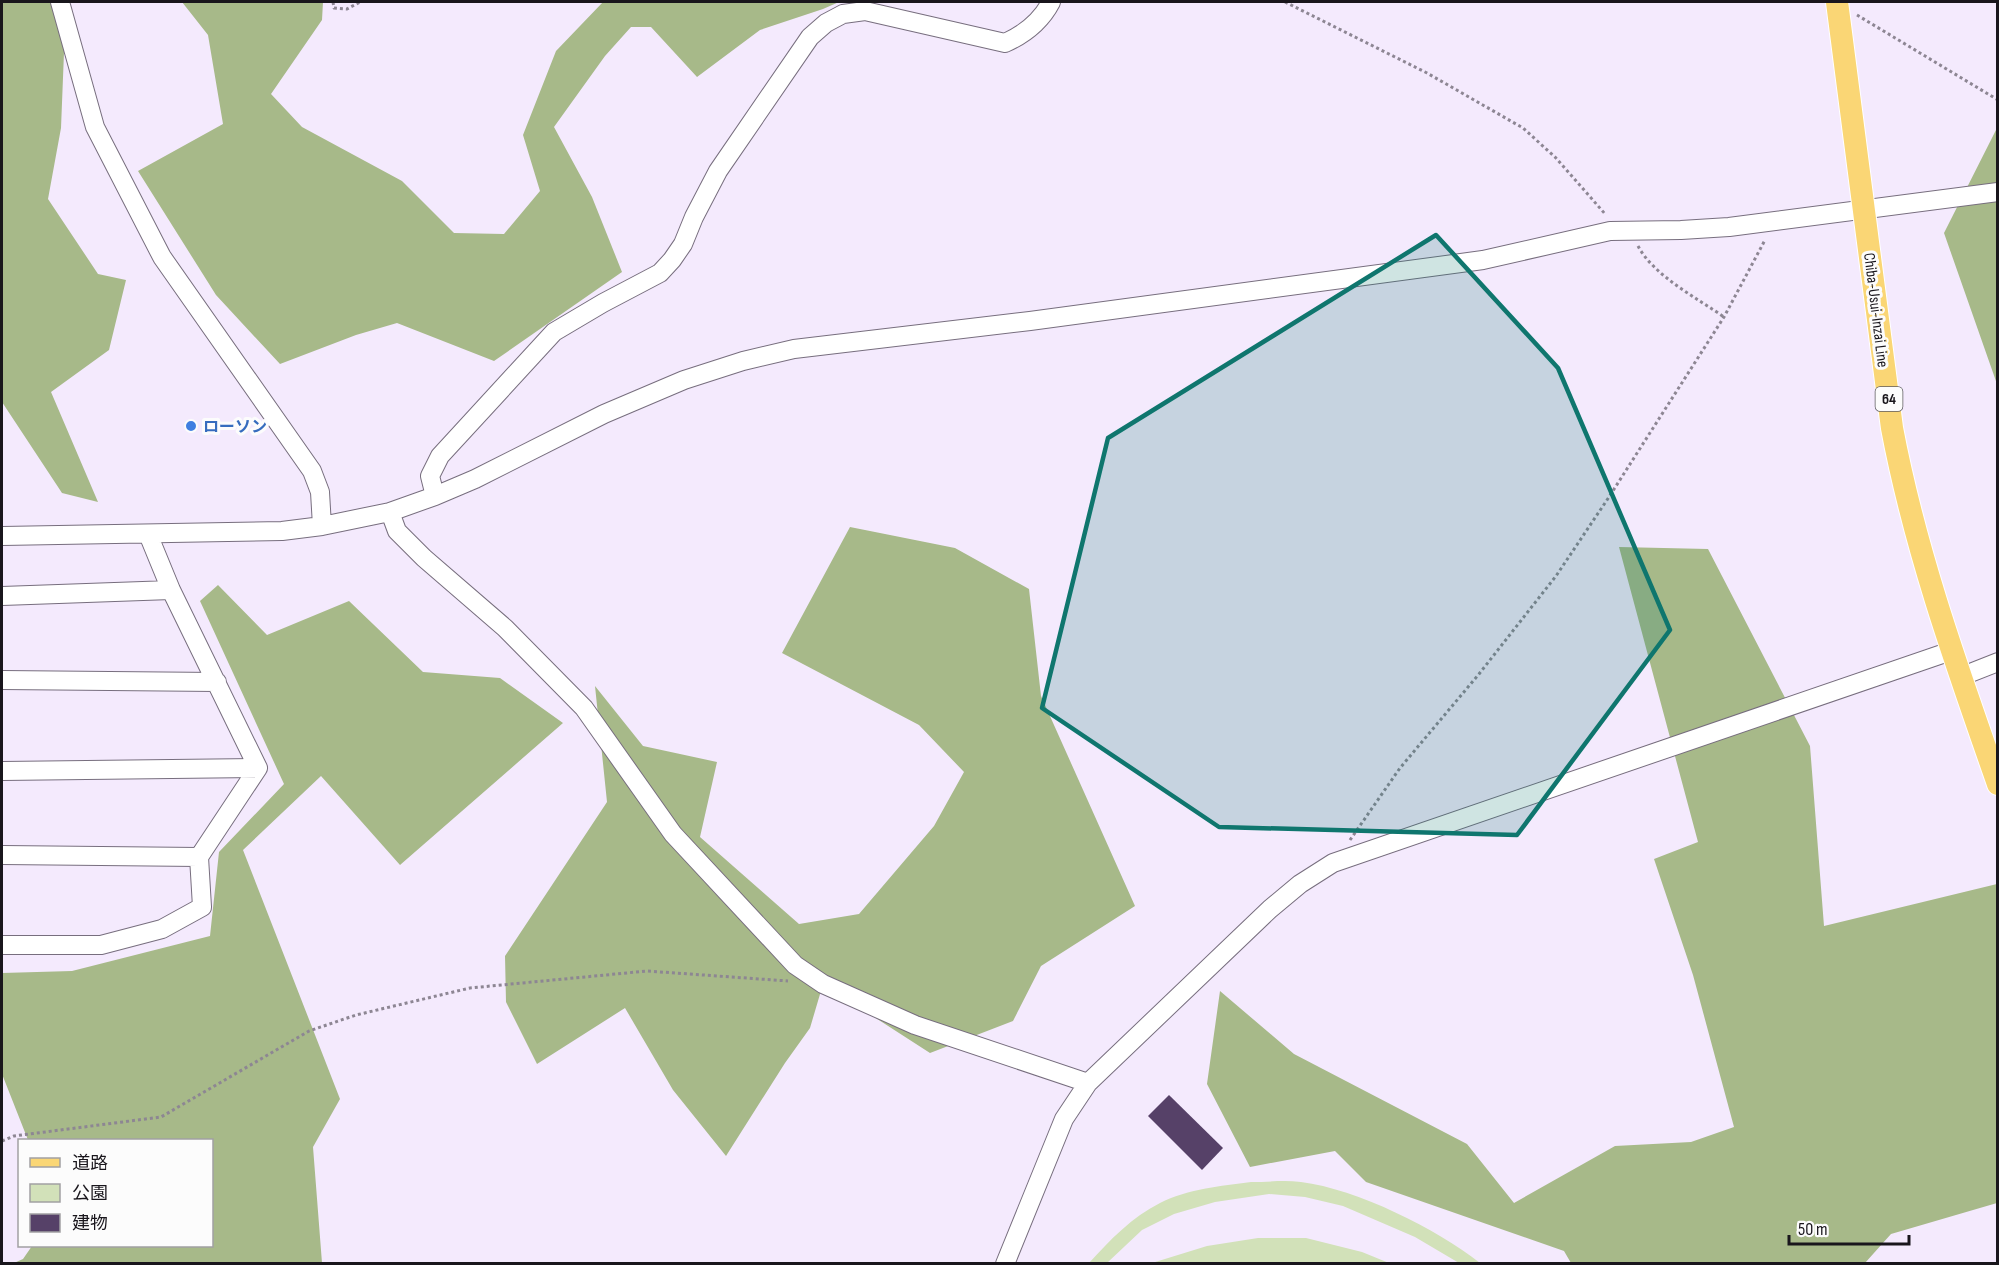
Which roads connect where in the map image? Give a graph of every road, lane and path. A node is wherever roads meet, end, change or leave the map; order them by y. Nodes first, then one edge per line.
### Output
1 (60, 2) edge
2 (333, 2) edge
3 (360, 2) edge
4 (1051, 2) edge
5 (1285, 2) edge
6 (1837, 2) edge
7 (1998, 100) edge
8 (1998, 192) edge
9 (1864, 208) junction
10 (1775, 220) junction
11 (1635, 230) junction
12 (1610, 231) junction
13 (1724, 317) junction
14 (435, 496) junction
15 (390, 512) junction
16 (322, 526) junction
17 (148, 534) junction
18 (2, 536) edge
19 (171, 590) junction
20 (2, 596) edge
21 (1951, 651) junction
22 (1998, 662) edge
23 (1960, 677) junction
24 (2, 680) edge
25 (217, 682) junction
26 (258, 768) junction
27 (2, 771) edge
28 (1998, 784) edge
29 (2, 855) edge
30 (199, 857) junction
31 (1332, 863) junction
32 (2, 945) edge
33 (790, 982) dead end
34 (1088, 1083) junction
35 (2, 1141) edge
36 (1005, 1263) edge

1 - 16 street
2 - 3 path
4 - 14 street
5 - 12 path
6 - 7 path
6 - 9 main road, Chiba-Usui-Inzai Line / 64
8 - 9 street
9 - 10 street
9 - 21 main road, Chiba-Usui-Inzai Line / 64
10 - 11 street
10 - 13 path
11 - 12 street
11 - 13 path
12 - 14 street
13 - 31 path
14 - 15 street
15 - 16 street
15 - 34 street
16 - 17 street
17 - 18 street
17 - 19 street
19 - 20 street
19 - 25 street
21 - 23 main road, Chiba-Usui-Inzai Line / 64
21 - 31 street
22 - 23 street
23 - 28 main road, Chiba-Usui-Inzai Line / 64
24 - 25 street
25 - 26 street
26 - 27 street
26 - 30 street
29 - 30 street
30 - 32 street
31 - 34 street
33 - 35 path
34 - 36 street

